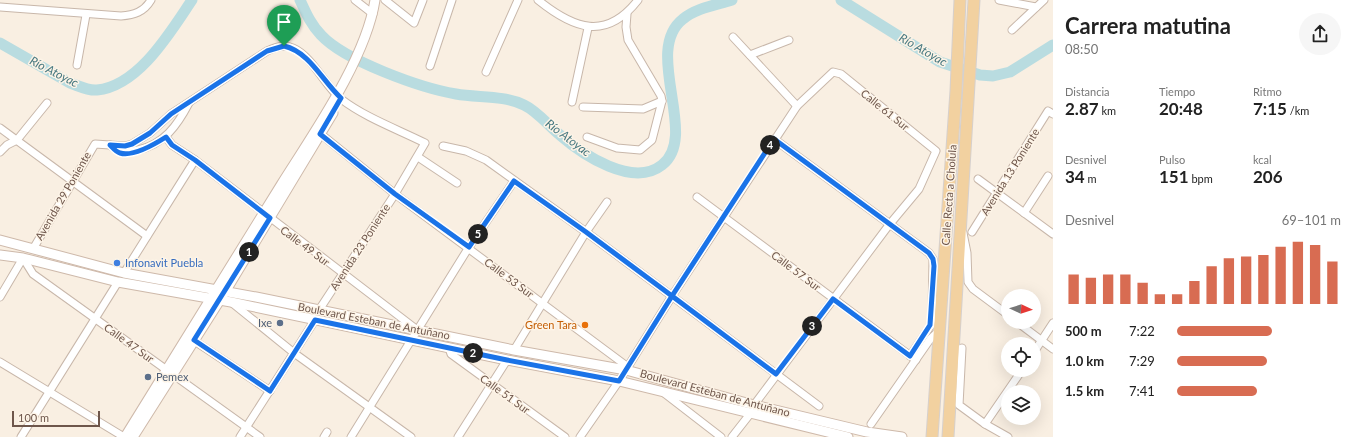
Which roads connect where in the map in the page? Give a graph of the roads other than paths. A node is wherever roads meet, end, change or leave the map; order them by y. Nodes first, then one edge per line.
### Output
1 (151, 0) edge
2 (355, 0) edge
3 (375, 0) edge
4 (380, 0) edge
5 (385, 0) edge
6 (423, 0) edge
7 (452, 0) edge
8 (518, 0) edge
9 (538, 0) edge
10 (638, 0) edge
11 (960, 0) edge
12 (974, 0) edge
13 (999, 0) edge
14 (1044, 0) edge
15 (0, 7) edge
16 (1036, 7) junction
17 (373, 14) junction
18 (627, 14) junction
19 (86, 15) junction
20 (588, 28) junction
21 (1012, 30) dead end
22 (733, 37) dead end
23 (789, 40) dead end
24 (365, 43) junction
25 (750, 54) junction
26 (77, 65) dead end
27 (430, 66) dead end
28 (486, 72) dead end
29 (339, 96) junction
30 (190, 101) junction
31 (662, 101) junction
32 (572, 102) dead end
33 (47, 103) dead end
34 (797, 106) junction
35 (583, 107) dead end
36 (1050, 113) edge
37 (0, 128) edge
38 (318, 132) junction
39 (166, 137) junction
40 (587, 137) dead end
41 (774, 139) junction
42 (16, 140) junction
43 (110, 145) junction
44 (443, 146) dead end
45 (0, 152) edge
46 (418, 157) junction
47 (195, 160) junction
48 (1048, 176) dead end
49 (978, 179) dead end
50 (514, 181) junction
51 (73, 183) junction
52 (457, 183) dead end
53 (997, 192) junction
54 (395, 194) junction
55 (697, 197) dead end
56 (607, 202) dead end
57 (1024, 213) junction
58 (267, 216) junction
59 (723, 217) junction
60 (960, 223) junction
61 (889, 225) junction
62 (586, 232) junction
63 (972, 232) dead end
64 (1053, 234) edge
65 (147, 236) junction
66 (0, 240) edge
67 (469, 247) junction
68 (33, 249) junction
69 (1, 253) edge
70 (24, 258) junction
71 (124, 272) junction
72 (342, 274) junction
73 (118, 282) junction
74 (221, 291) junction
75 (672, 296) junction
76 (0, 297) edge
77 (833, 299) junction
78 (216, 300) junction
79 (231, 302) junction
80 (543, 303) junction
81 (319, 310) junction
82 (1001, 310) edge
83 (96, 319) junction
84 (315, 320) junction
85 (1053, 323) edge
86 (416, 329) junction
87 (1026, 329) edge
88 (940, 330) junction
89 (191, 338) junction
90 (410, 340) junction
91 (1042, 341) junction
92 (449, 348) junction
93 (962, 348) dead end
94 (1053, 349) edge
95 (514, 350) junction
96 (294, 353) junction
97 (913, 358) junction
98 (507, 360) junction
99 (0, 362) edge
100 (627, 368) junction
101 (169, 372) junction
102 (776, 374) junction
103 (1017, 377) edge
104 (619, 381) junction
105 (492, 384) junction
106 (270, 391) junction
107 (50, 392) junction
108 (664, 393) junction
109 (819, 406) dead end
110 (369, 408) junction
111 (752, 410) junction
112 (871, 424) dead end
113 (985, 424) junction
114 (246, 428) junction
115 (21, 437) edge
116 (125, 437) edge
117 (133, 437) edge
118 (240, 437) edge
119 (260, 437) edge
120 (351, 437) edge
121 (411, 437) edge
122 (458, 437) edge
123 (565, 437) edge
124 (580, 437) edge
125 (721, 437) edge
126 (732, 437) edge
127 (848, 437) edge
128 (902, 437) edge
129 (932, 437) edge
130 (948, 437) edge
131 (1008, 437) edge

1 - 19 street
2 - 17 street
3 - 17 main road
4 - 24 main road
5 - 6 street
7 - 27 street
8 - 28 street
9 - 20 street
10 - 18 street
11 - 88 main road, Calle Recta a Cholula
12 - 60 main road, Calle Recta a Cholula
13 - 16 street
14 - 16 street
15 - 19 street
16 - 21 street
17 - 24 main road
18 - 20 street
18 - 31 street
19 - 26 street
20 - 32 street
22 - 25 street
23 - 25 street
24 - 29 main road
25 - 34 street
29 - 30 street
29 - 38 main road
29 - 46 street, Avenida 23 Poniente
30 - 39 street
30 - 43 street
31 - 35 street
31 - 40 street
33 - 42 street
34 - 41 street
34 - 61 street, Calle 61 Sur
36 - 53 street, Avenida 13 Poniente
37 - 42 street
38 - 54 street, Calle 53 Sur
38 - 58 main road
39 - 43 street
39 - 47 street
41 - 59 street
41 - 61 street
42 - 45 street
42 - 51 street
43 - 51 street, Avenida 29 Poniente
44 - 50 street
46 - 52 street
46 - 54 street, Avenida 23 Poniente
47 - 58 street, Calle 49 Sur
47 - 65 street
48 - 57 street
49 - 53 street
50 - 62 street
50 - 67 street
51 - 65 street
51 - 68 street, Avenida 29 Poniente
53 - 57 street
53 - 63 street, Avenida 13 Poniente
54 - 67 street, Calle 53 Sur
54 - 72 street, Avenida 23 Poniente
55 - 59 street, Calle 57 Sur
56 - 62 street
57 - 64 street
58 - 72 street, Calle 49 Sur
58 - 74 main road
59 - 75 street
59 - 77 street, Calle 57 Sur
60 - 82 street
60 - 130 main road, Calle Recta a Cholula
61 - 77 street
61 - 97 street
62 - 75 street
62 - 80 street
65 - 71 street
66 - 68 main road
67 - 80 street, Calle 53 Sur
67 - 86 street
68 - 69 main road
68 - 71 main road, Boulevard Esteban de Antuñano
69 - 70 main road, Boulevard Esteban de Antuñano
70 - 73 main road, Boulevard Esteban de Antuñano
70 - 76 street
70 - 83 street, Calle 47 Sur
71 - 74 main road, Boulevard Esteban de Antuñano
72 - 81 street, Avenida 23 Poniente
72 - 86 street, Calle 49 Sur
73 - 78 main road, Boulevard Esteban de Antuñano
73 - 83 street
74 - 78 main road
74 - 81 main road, Boulevard Esteban de Antuñano
75 - 100 street
75 - 102 street
77 - 97 street, Calle 57 Sur
77 - 102 street
78 - 79 main road, Boulevard Esteban de Antuñano
78 - 89 main road
79 - 84 main road, Boulevard Esteban de Antuñano
79 - 96 street
80 - 95 street
80 - 100 street, Calle 53 Sur
81 - 86 main road, Boulevard Esteban de Antuñano
83 - 101 street, Calle 47 Sur
83 - 107 street
84 - 90 main road, Boulevard Esteban de Antuñano
84 - 96 street
85 - 91 street
86 - 90 street
86 - 95 main road, Boulevard Esteban de Antuñano
87 - 91 street
88 - 97 street
88 - 129 main road, Calle Recta a Cholula
89 - 101 main road
89 - 106 street
90 - 92 main road, Boulevard Esteban de Antuñano
90 - 110 street
91 - 94 street
92 - 98 main road, Boulevard Esteban de Antuñano
92 - 105 street, Calle 51 Sur
93 - 113 street
95 - 100 main road, Boulevard Esteban de Antuñano
96 - 106 street
96 - 110 street
97 - 112 street
98 - 104 main road, Boulevard Esteban de Antuñano
98 - 105 street
99 - 107 street
100 - 104 street
100 - 111 main road, Boulevard Esteban de Antuñano
101 - 114 street, Calle 47 Sur
101 - 116 main road
101 - 117 main road
102 - 109 street
102 - 111 street
103 - 113 street
104 - 108 main road, Boulevard Esteban de Antuñano
104 - 124 street
105 - 122 street
105 - 123 street, Calle 51 Sur
106 - 114 street
107 - 115 street
107 - 116 street
108 - 111 main road, Boulevard Esteban de Antuñano
108 - 125 street
110 - 120 street
110 - 121 street
111 - 126 street
111 - 127 main road, Boulevard Esteban de Antuñano
111 - 128 main road, Boulevard Esteban de Antuñano
113 - 131 street
114 - 118 street
114 - 119 street, Calle 47 Sur

